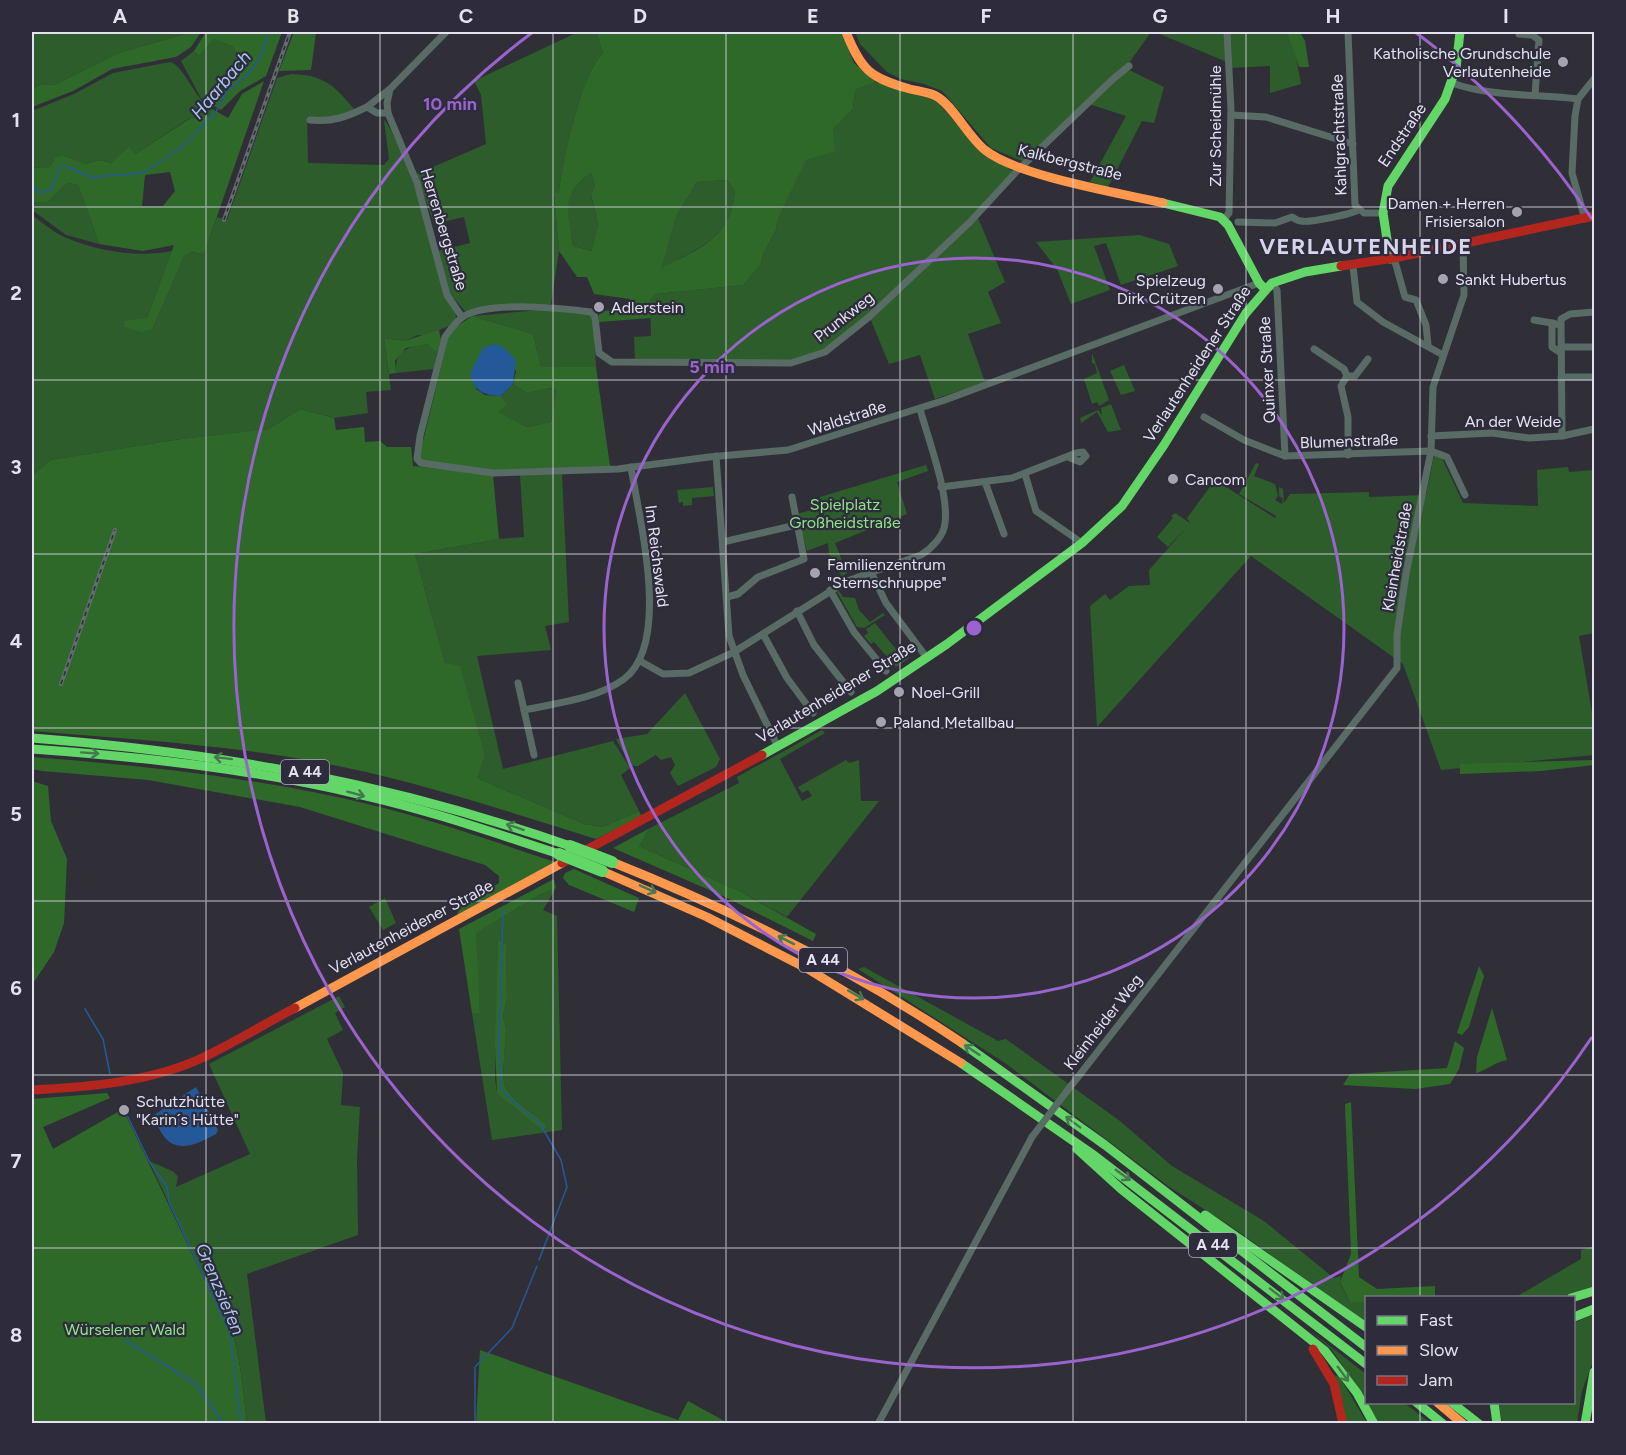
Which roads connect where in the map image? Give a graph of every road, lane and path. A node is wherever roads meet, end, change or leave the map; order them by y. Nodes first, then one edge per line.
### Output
1 (446, 32) edge
2 (846, 32) edge
3 (1227, 32) edge
4 (1348, 32) edge
5 (1460, 32) edge
6 (1519, 34) dead end
7 (1130, 66) dead end
8 (1594, 79) edge
9 (1452, 83) junction
10 (390, 89) junction
11 (1535, 95) junction
12 (1578, 99) junction
13 (367, 107) junction
14 (388, 113) junction
15 (1231, 115) junction
16 (310, 120) dead end
17 (1353, 144) junction
18 (1020, 168) junction
19 (1358, 210) junction
20 (1383, 213) junction
21 (1590, 218) edge
22 (1224, 219) junction
23 (1238, 222) dead end
24 (1463, 244) junction
25 (1392, 259) junction
26 (1353, 266) junction
27 (1265, 285) junction
28 (1594, 312) edge
29 (462, 317) junction
30 (1534, 320) dead end
31 (1552, 323) junction
32 (1560, 325) junction
33 (1428, 345) junction
34 (1594, 347) edge
35 (1314, 349) dead end
36 (1561, 350) junction
37 (1443, 355) junction
38 (1368, 359) dead end
39 (1347, 376) junction
40 (1594, 376) edge
41 (1561, 377) junction
42 (920, 409) junction
43 (1204, 417) dead end
44 (1594, 429) edge
45 (1431, 436) junction
46 (1562, 436) junction
47 (1431, 451) junction
48 (1348, 455) junction
49 (717, 456) junction
50 (1285, 456) junction
51 (1068, 457) dead end
52 (632, 467) junction
53 (1025, 474) junction
54 (985, 482) junction
55 (941, 487) junction
56 (1465, 495) dead end
57 (792, 497) dead end
58 (796, 525) junction
59 (1004, 534) dead end
60 (723, 542) junction
61 (1082, 543) junction
62 (871, 572) junction
63 (830, 590) junction
64 (727, 597) junction
65 (796, 611) junction
66 (763, 634) junction
67 (734, 652) junction
68 (927, 658) junction
69 (640, 661) junction
70 (1397, 668) joint
71 (886, 671) dead end
72 (518, 683) dead end
73 (851, 692) dead end
74 (524, 710) junction
75 (813, 713) dead end
76 (32, 738) edge
77 (778, 747) junction
78 (32, 749) edge
79 (534, 755) dead end
80 (32, 1090) edge
81 (1058, 1129) junction
82 (1164, 1191) junction
83 (1594, 1291) edge
84 (1575, 1297) edge
85 (1594, 1309) edge
86 (1575, 1317) edge
87 (1286, 1320) junction
88 (1365, 1326) edge
89 (1365, 1346) edge
90 (1365, 1363) edge
91 (1594, 1372) edge
92 (1418, 1404) edge
93 (1439, 1404) edge
94 (1454, 1404) edge
95 (1494, 1404) edge
96 (878, 1424) edge
97 (1343, 1424) edge
98 (1374, 1424) edge
99 (1443, 1424) edge
100 (1463, 1424) edge
101 (1479, 1424) edge
102 (1497, 1424) edge
103 (1585, 1424) edge

1 - 10 street
2 - 18 main road, Kalkbergstraße
3 - 15 street, Zur Scheidmühle
4 - 17 street, Kahlgrachtstraße
5 - 9 main road, Endstraße
6 - 11 street
7 - 18 street, Prunkweg
8 - 12 street
9 - 11 street
9 - 20 main road, Endstraße
10 - 13 street
10 - 14 street, Herrenbergstraße
11 - 12 street
12 - 21 street
13 - 14 street
13 - 16 street
14 - 29 street, Herrenbergstraße
15 - 17 street
15 - 22 street, Zur Scheidmühle
17 - 19 street, Kahlgrachtstraße
18 - 22 main road, Kalkbergstraße
18 - 29 street, Prunkweg
19 - 20 street, Kahlgrachtstraße
19 - 23 street
20 - 25 main road, Endstraße
21 - 24 main road, Verlautenheidener Straße
22 - 27 main road
24 - 25 main road, Verlautenheidener Straße
24 - 37 street, Kleinheidstraße
25 - 26 main road, Verlautenheidener Straße
25 - 33 street
26 - 27 main road, Verlautenheidener Straße
26 - 33 street
27 - 42 street, Waldstraße
27 - 50 street, Quinxer Straße
27 - 61 main road, Verlautenheidener Straße
28 - 32 street
29 - 52 street, Waldstraße
30 - 31 street
31 - 32 street
31 - 36 street
32 - 36 street
33 - 37 street
34 - 36 street
35 - 39 street
36 - 41 street
37 - 45 street, Kleinheidstraße
38 - 39 street
39 - 48 street
40 - 41 street
41 - 46 street
42 - 49 street, Waldstraße
42 - 55 street
43 - 50 street, Blumenstraße
44 - 46 street, An der Weide
45 - 46 street, An der Weide
45 - 47 street, Kleinheidstraße
47 - 48 street, Blumenstraße
47 - 56 street
47 - 70 street, Kleinheidstraße
48 - 50 street, Blumenstraße
49 - 52 street, Waldstraße
49 - 60 street
51 - 53 street
52 - 69 street, Im Reichswald
53 - 54 street
53 - 61 street
54 - 55 street
54 - 59 street
55 - 62 street
57 - 58 street
58 - 60 street
58 - 64 street
60 - 64 street
61 - 68 main road, Verlautenheidener Straße
62 - 63 street
62 - 68 street
63 - 65 street
63 - 71 street
64 - 67 street
65 - 66 street
65 - 73 street
66 - 67 street
66 - 75 street
67 - 69 street
67 - 77 street
68 - 77 main road, Verlautenheidener Straße
69 - 74 street, Im Reichswald
70 - 96 street, Kleinheider Weg, bridge
72 - 74 street
74 - 79 street
82 -> 76 main road, A 44, bridge
77 - 80 main road, Verlautenheidener Straße
78 -> 81 main road, A 44, bridge
81 - 87 main road
81 -> 90 main road, A 44
82 - 88 main road
82 - 89 main road, A 44
83 - 84 main road
85 - 86 main road
87 - 97 main road
87 -> 98 main road
91 - 103 main road
92 - 99 main road
93 - 100 main road
94 - 101 main road
95 - 102 main road

